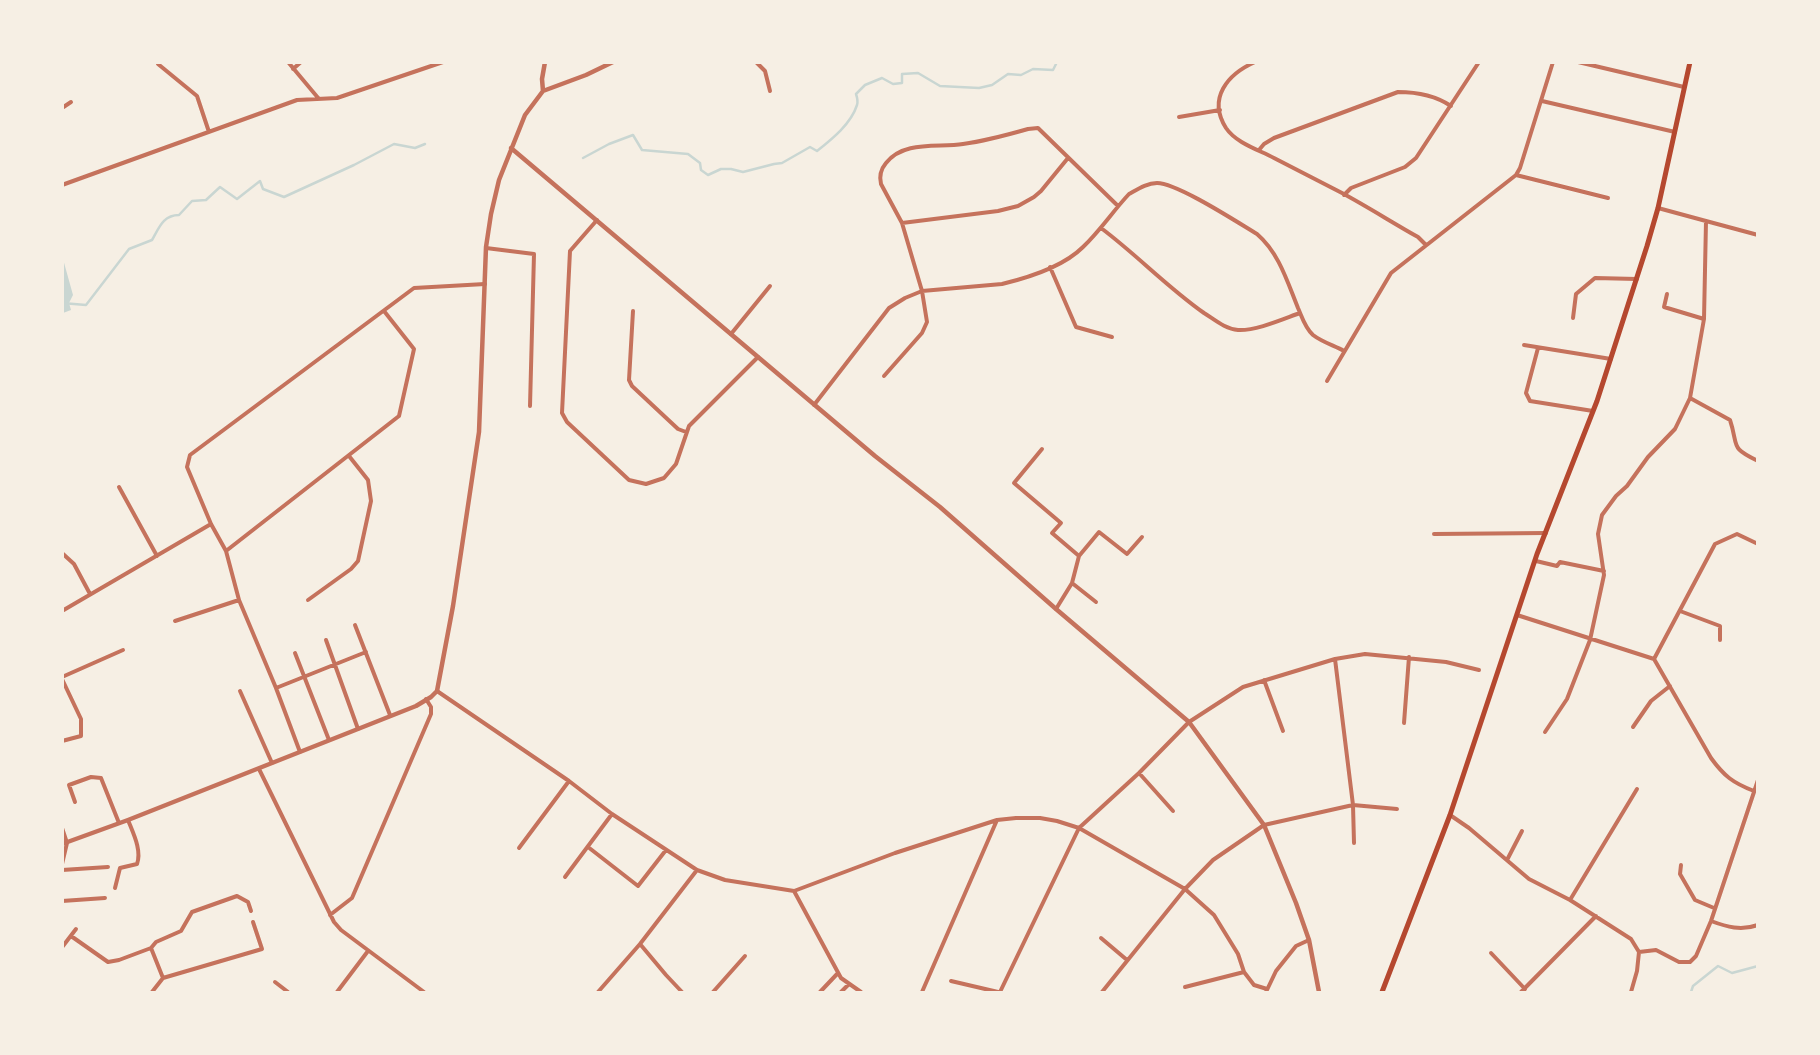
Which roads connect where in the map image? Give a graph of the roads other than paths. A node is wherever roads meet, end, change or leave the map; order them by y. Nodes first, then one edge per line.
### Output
1 (288, 62) edge
2 (301, 62) edge
3 (444, 62) edge
4 (545, 62) edge
5 (613, 62) edge
6 (756, 62) edge
7 (1255, 62) edge
8 (1479, 62) edge
9 (1553, 62) edge
10 (1578, 62) edge
11 (1690, 62) edge
12 (158, 64) edge
13 (606, 64) edge
14 (293, 69) junction
15 (1684, 87) junction
16 (770, 91) dead end
17 (543, 92) junction
18 (319, 99) junction
19 (1542, 101) junction
20 (71, 102) dead end
21 (1451, 106) junction
22 (62, 108) edge
23 (1220, 110) junction
24 (1179, 118) dead end
25 (209, 132) junction
26 (1674, 132) junction
27 (511, 148) junction
28 (1259, 150) junction
29 (1068, 158) junction
30 (1516, 175) junction
31 (62, 185) edge
32 (1344, 195) junction
33 (1608, 198) dead end
34 (1118, 206) junction
35 (1658, 208) junction
36 (597, 220) junction
37 (1706, 221) junction
38 (902, 222) junction
39 (1101, 228) junction
40 (1758, 235) edge
41 (1426, 245) junction
42 (486, 248) junction
43 (1050, 267) junction
44 (1637, 279) junction
45 (485, 284) junction
46 (770, 286) dead end
47 (922, 291) junction
48 (1667, 294) dead end
49 (384, 311) junction
50 (633, 311) dead end
51 (1300, 313) junction
52 (1573, 318) dead end
53 (1704, 319) junction
54 (731, 334) junction
55 (1112, 337) dead end
56 (1524, 345) dead end
57 (1538, 348) junction
58 (1344, 351) junction
59 (758, 357) junction
60 (1610, 359) junction
61 (884, 376) dead end
62 (1327, 380) dead end
63 (1690, 398) junction
64 (814, 405) junction
65 (530, 406) dead end
66 (1593, 411) junction
67 (686, 432) junction
68 (1042, 449) dead end
69 (349, 456) junction
70 (1758, 461) edge
71 (119, 487) dead end
72 (211, 524) junction
73 (1546, 533) junction
74 (1434, 534) dead end
75 (1142, 537) dead end
76 (1758, 544) edge
77 (226, 550) junction
78 (62, 553) edge
79 (157, 556) junction
80 (1079, 556) junction
81 (1536, 561) junction
82 (1604, 571) junction
83 (1072, 583) junction
84 (90, 594) junction
85 (239, 600) junction
86 (308, 600) dead end
87 (1096, 602) dead end
88 (1056, 609) junction
89 (62, 611) edge
90 (1680, 611) junction
91 (1517, 615) junction
92 (175, 621) dead end
93 (355, 625) dead end
94 (326, 640) dead end
95 (1590, 640) junction
96 (1720, 640) dead end
97 (123, 650) dead end
98 (295, 652) dead end
99 (366, 652) junction
100 (1409, 657) junction
101 (1335, 659) junction
102 (1654, 659) junction
103 (335, 665) junction
104 (1479, 670) dead end
105 (304, 677) junction
106 (62, 678) edge
107 (1264, 680) junction
108 (1670, 686) junction
109 (276, 688) junction
110 (240, 691) dead end
111 (437, 691) junction
112 (426, 700) junction
113 (390, 715) junction
114 (1189, 722) junction
115 (1404, 723) dead end
116 (1633, 727) dead end
117 (358, 729) junction
118 (1283, 731) dead end
119 (1545, 732) dead end
120 (329, 740) junction
121 (62, 741) edge
122 (300, 752) junction
123 (272, 763) junction
124 (259, 769) junction
125 (1138, 774) junction
126 (1758, 780) edge
127 (568, 781) junction
128 (1637, 789) dead end
129 (1754, 791) junction
130 (74, 802) dead end
131 (1353, 805) junction
132 (1397, 809) dead end
133 (1173, 811) dead end
134 (612, 814) junction
135 (1450, 816) junction
136 (128, 820) junction
137 (997, 820) junction
138 (119, 824) junction
139 (1264, 825) junction
140 (62, 828) edge
141 (1080, 828) junction
142 (1522, 831) dead end
143 (1354, 843) dead end
144 (65, 844) edge
145 (588, 847) junction
146 (519, 848) dead end
147 (666, 850) junction
148 (1507, 860) junction
149 (62, 864) edge
150 (1681, 865) dead end
151 (108, 867) dead end
152 (62, 870) edge
153 (697, 870) junction
154 (565, 877) dead end
155 (115, 888) dead end
156 (1185, 889) junction
157 (794, 891) junction
158 (105, 898) dead end
159 (1570, 900) junction
160 (62, 901) edge
161 (1714, 908) junction
162 (251, 911) dead end
163 (330, 915) junction
164 (1596, 916) junction
165 (1711, 921) junction
166 (253, 922) dead end
167 (1758, 925) edge
168 (76, 929) dead end
169 (71, 936) junction
170 (1101, 938) dead end
171 (1309, 940) junction
172 (640, 944) junction
173 (63, 946) edge
174 (151, 948) junction
175 (368, 951) junction
176 (1639, 952) junction
177 (1491, 953) dead end
178 (745, 956) dead end
179 (1127, 960) junction
180 (1244, 972) junction
181 (838, 973) junction
182 (163, 978) junction
183 (951, 981) dead end
184 (275, 982) dead end
185 (849, 984) junction
186 (1185, 987) dead end
187 (1525, 989) junction
188 (1266, 991) edge
189 (152, 992) edge
190 (288, 992) edge
191 (337, 992) edge
192 (424, 992) edge
193 (600, 992) edge
194 (682, 992) edge
195 (713, 992) edge
196 (820, 992) edge
197 (841, 992) edge
198 (860, 992) edge
199 (922, 992) edge
200 (999, 992) edge
201 (1102, 992) edge
202 (1319, 992) edge
203 (1382, 992) edge
204 (1521, 992) edge
205 (1631, 992) edge

1 - 14 street
2 - 14 street
3 - 18 street
4 - 17 street
5 - 13 street
6 - 16 street
7 - 23 street
8 - 21 street
9 - 19 street
10 - 15 street
11 - 15 main road
12 - 25 street
13 - 17 street
14 - 18 street
15 - 26 main road
17 - 27 street
18 - 25 street
19 - 26 street
19 - 30 street
20 - 22 street
21 - 28 street
21 - 32 street
23 - 24 street
23 - 28 street
25 - 31 street
26 - 35 main road
27 - 36 street
27 - 42 street
28 - 32 street
29 - 34 street
29 - 38 street
29 - 38 street
30 - 33 street
30 - 41 street
32 - 41 street
34 - 39 street
34 - 51 street
35 - 37 street
35 - 44 main road
36 - 54 street
36 - 67 street
37 - 40 street
37 - 53 street
38 - 47 street
39 - 43 street
39 - 51 street
41 - 58 street
42 - 45 street
42 - 65 street
43 - 47 street
43 - 55 street
44 - 52 street
44 - 60 main road
45 - 49 street
45 - 111 street
46 - 54 street
47 - 61 street
47 - 64 street
48 - 53 street
49 - 69 street
49 - 72 street
50 - 67 street
51 - 58 street
53 - 63 street
54 - 59 street
56 - 57 street
57 - 60 street
57 - 66 street
58 - 62 street
59 - 64 street
59 - 67 street
60 - 66 main road
63 - 70 street
63 - 82 street
64 - 88 street
66 - 73 main road
68 - 80 street
69 - 77 street
69 - 86 street
71 - 79 street
72 - 77 street
72 - 79 street
73 - 74 street
73 - 81 main road
75 - 80 street
76 - 90 street
77 - 85 street
78 - 84 street
79 - 84 street
80 - 83 street
81 - 82 street
81 - 91 main road
82 - 95 street
83 - 87 street
83 - 88 street
84 - 89 street
85 - 92 street
85 - 109 street
88 - 114 street
90 - 96 street
90 - 102 street
91 - 95 street
91 - 135 main road
93 - 99 street
94 - 103 street
95 - 102 street
95 - 119 street
97 - 106 street
98 - 105 street
99 - 103 street
99 - 113 street
100 - 101 street
100 - 104 street
100 - 115 street
101 - 107 street
101 - 131 street
102 - 108 street
103 - 105 street
103 - 117 street
105 - 109 street
105 - 120 street
106 - 121 street
107 - 114 street
107 - 118 street
108 - 116 street
108 - 129 street
109 - 122 street
110 - 123 street
111 - 112 street
111 - 127 street
112 - 113 street
112 - 163 street
113 - 117 street
114 - 125 street
114 - 139 street
117 - 120 street
120 - 122 street
122 - 123 street
123 - 124 street
124 - 136 street
124 - 163 street
125 - 133 street
125 - 141 street
126 - 129 street
127 - 134 street
127 - 146 street
128 - 159 street
129 - 161 street
130 - 138 street
131 - 132 street
131 - 139 street
131 - 143 street
134 - 145 street
134 - 147 street
135 - 148 street
135 - 203 main road
136 - 138 street
136 - 155 street
137 - 141 street
137 - 157 street
137 - 199 street
138 - 144 street
139 - 156 street
139 - 171 street
140 - 144 street
141 - 156 street
141 - 200 street
142 - 148 street
144 - 149 street
145 - 147 street
145 - 154 street
147 - 153 street
148 - 159 street
150 - 161 street
151 - 152 street
153 - 157 street
153 - 172 street
156 - 179 street
156 - 180 street
157 - 181 street
158 - 160 street
159 - 164 street
161 - 165 street
162 - 174 street
163 - 175 street
164 - 176 street
164 - 187 street
165 - 167 street
165 - 176 street
166 - 182 street
168 - 169 street
169 - 173 street
169 - 174 street
170 - 179 street
171 - 188 street
171 - 202 street
172 - 193 street
172 - 194 street
174 - 182 street
175 - 191 street
175 - 192 street
176 - 205 street
177 - 187 street
178 - 195 street
179 - 201 street
180 - 186 street
180 - 188 street
181 - 185 street
181 - 196 street
182 - 189 street
183 - 200 street
184 - 190 street
185 - 197 street
185 - 198 street
187 - 204 street

